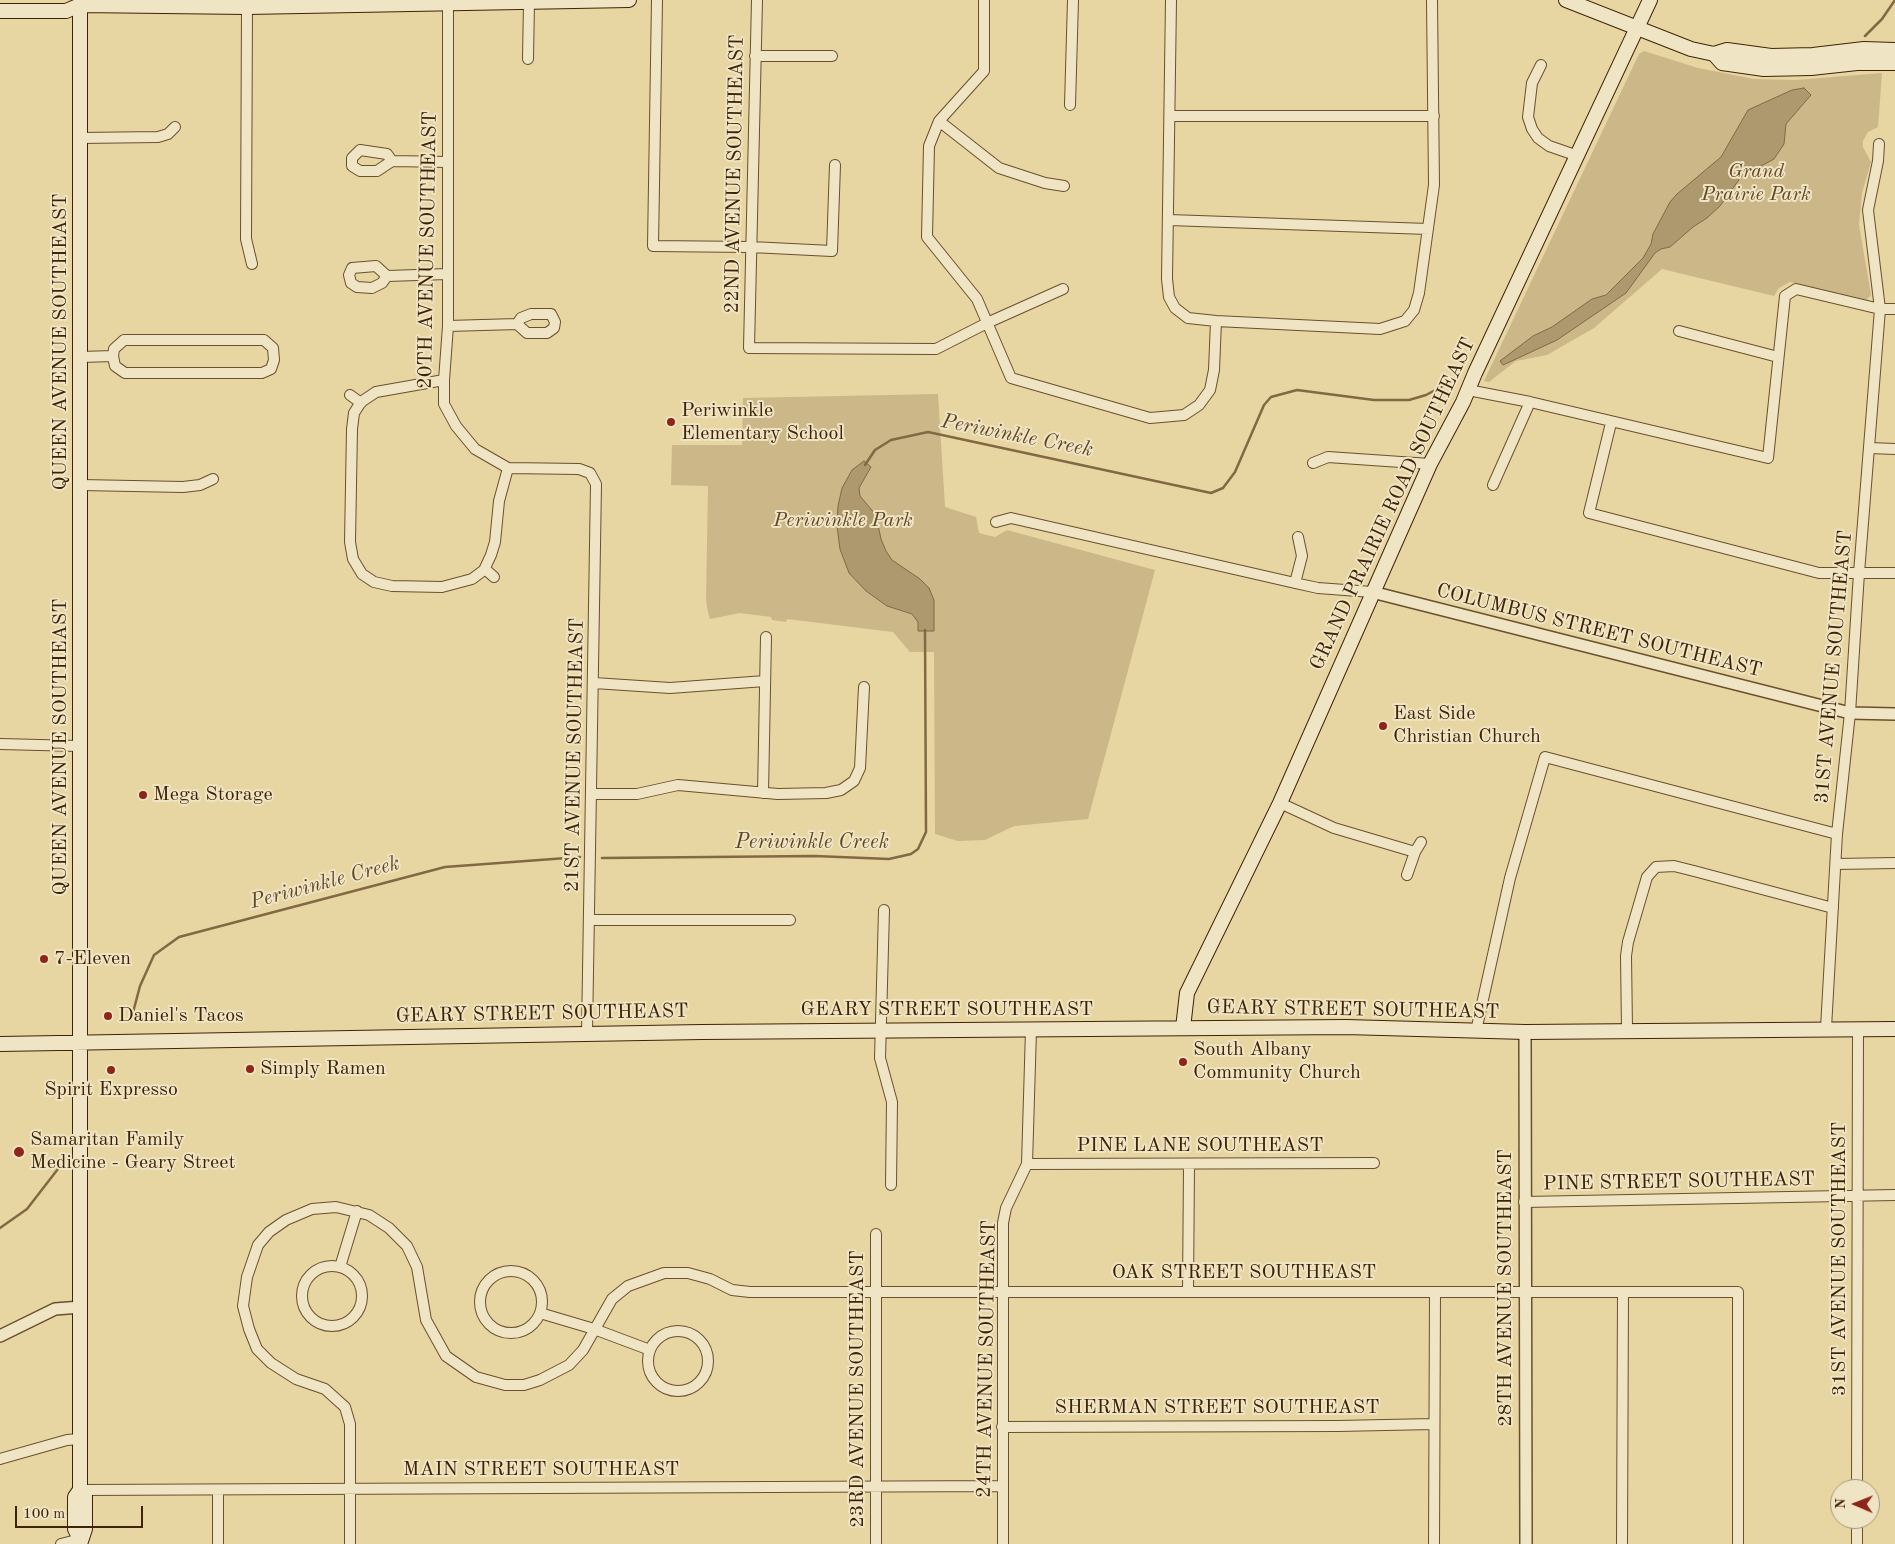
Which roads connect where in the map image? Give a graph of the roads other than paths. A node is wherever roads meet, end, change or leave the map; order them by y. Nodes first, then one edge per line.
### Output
1 (629, 0) edge
2 (657, 0) edge
3 (757, 0) edge
4 (984, 0) edge
5 (1073, 0) edge
6 (1171, 0) edge
7 (1432, 0) edge
8 (1566, 0) edge
9 (1650, 0) edge
10 (78, 2) edge
11 (490, 2) edge
12 (529, 2) junction
13 (229, 3) edge
14 (448, 4) junction
15 (248, 7) junction
16 (0, 11) edge
17 (1636, 28) junction
18 (1895, 50) edge
19 (1714, 54) junction
20 (755, 56) junction
21 (832, 56) dead end
22 (528, 59) dead end
23 (1895, 63) edge
24 (1541, 65) dead end
25 (1070, 105) dead end
26 (1170, 116) junction
27 (1434, 116) junction
28 (939, 121) junction
29 (175, 127) dead end
30 (80, 138) junction
31 (1880, 144) dead end
32 (1578, 156) junction
33 (392, 161) dead end
34 (447, 162) junction
35 (835, 165) dead end
36 (1064, 186) dead end
37 (1169, 220) junction
38 (1428, 229) junction
39 (751, 247) junction
40 (252, 264) dead end
41 (447, 274) junction
42 (386, 276) dead end
43 (1063, 289) dead end
44 (1880, 309) junction
45 (1895, 309) edge
46 (1216, 321) junction
47 (987, 322) junction
48 (517, 324) dead end
49 (448, 326) junction
50 (1679, 331) dead end
51 (113, 356) junction
52 (81, 358) junction
53 (1778, 358) junction
54 (444, 380) junction
55 (1468, 390) junction
56 (350, 395) dead end
57 (1530, 402) junction
58 (361, 403) junction
59 (1611, 423) junction
60 (1870, 448) junction
61 (1895, 449) edge
62 (1313, 463) dead end
63 (1430, 464) junction
64 (508, 468) junction
65 (213, 479) dead end
66 (594, 479) joint
67 (82, 485) junction
68 (1493, 485) dead end
69 (996, 522) dead end
70 (1298, 537) dead end
71 (485, 569) junction
72 (1859, 573) junction
73 (1895, 574) edge
74 (494, 576) dead end
75 (1294, 584) junction
76 (1372, 592) junction
77 (766, 637) dead end
78 (766, 681) junction
79 (594, 683) junction
80 (864, 687) dead end
81 (1850, 713) junction
82 (1895, 714) edge
83 (0, 744) edge
84 (79, 746) junction
85 (763, 793) junction
86 (592, 794) junction
87 (1280, 803) junction
88 (1837, 834) junction
89 (1421, 842) dead end
90 (1414, 852) junction
91 (1895, 863) edge
92 (1836, 864) junction
93 (1407, 875) dead end
94 (1833, 908) junction
95 (884, 910) dead end
96 (589, 920) junction
97 (790, 920) dead end
98 (1183, 1028) junction
99 (1826, 1028) junction
100 (1895, 1028) edge
101 (1858, 1029) junction
102 (1031, 1030) junction
103 (1627, 1030) junction
104 (1476, 1031) junction
105 (881, 1032) junction
106 (1524, 1032) junction
107 (587, 1033) junction
108 (0, 1044) edge
109 (80, 1044) junction
110 (1374, 1163) dead end
111 (1027, 1164) junction
112 (1189, 1165) junction
113 (891, 1185) dead end
114 (1895, 1195) edge
115 (1858, 1196) junction
116 (1524, 1202) junction
117 (357, 1211) junction
118 (876, 1234) dead end
119 (340, 1267) junction
120 (876, 1292) junction
121 (1002, 1292) junction
122 (1188, 1292) junction
123 (1435, 1292) junction
124 (1525, 1292) junction
125 (1623, 1292) junction
126 (81, 1307) junction
127 (540, 1313) junction
128 (594, 1329) junction
129 (0, 1336) edge
130 (650, 1350) junction
131 (1433, 1424) junction
132 (1002, 1426) junction
133 (80, 1439) junction
134 (0, 1459) edge
135 (1857, 1479) edge
136 (876, 1486) junction
137 (1002, 1486) junction
138 (351, 1488) junction
139 (80, 1490) junction
140 (218, 1490) junction
141 (1857, 1529) edge
142 (80, 1541) edge
143 (62, 1544) edge
144 (218, 1544) edge
145 (350, 1544) edge
146 (876, 1544) edge
147 (1003, 1544) edge
148 (1434, 1544) edge
149 (1526, 1544) edge
150 (1622, 1544) edge
151 (1738, 1544) edge
152 (1857, 1544) edge

1 - 12 main road
2 - 39 street
3 - 20 street, 22ND AVENUE SOUTHEAST
4 - 28 street
5 - 25 street
6 - 26 street
7 - 27 street
8 - 17 main road
9 - 17 main road, GRAND PRAIRIE ROAD SOUTHEAST
10 - 13 main road
10 - 16 main road
10 - 30 main road, QUEEN AVENUE SOUTHEAST
11 - 12 main road
11 - 14 main road
12 - 22 street
13 - 15 main road
14 - 15 main road
14 - 34 street, 20TH AVENUE SOUTHEAST
15 - 40 street
17 - 19 main road
17 - 32 main road, GRAND PRAIRIE ROAD SOUTHEAST
18 - 19 main road
19 - 23 main road
20 - 21 street
20 - 39 street, 22ND AVENUE SOUTHEAST
24 - 32 street
26 - 27 street
26 - 37 street
27 - 38 street
28 - 36 street
28 - 47 street
29 - 30 street
30 - 52 main road, QUEEN AVENUE SOUTHEAST
31 - 44 street, 31ST AVENUE SOUTHEAST
32 - 55 main road, GRAND PRAIRIE ROAD SOUTHEAST
33 - 34 street
34 - 41 street, 20TH AVENUE SOUTHEAST
35 - 39 street
37 - 38 street
37 - 46 street
38 - 46 street
39 - 47 street, 22ND AVENUE SOUTHEAST
41 - 42 street
41 - 49 street, 20TH AVENUE SOUTHEAST
43 - 47 street
44 - 45 street
44 - 53 street
44 - 60 street, 31ST AVENUE SOUTHEAST
46 - 47 street
48 - 49 street
49 - 54 street, 20TH AVENUE SOUTHEAST
50 - 53 street
51 - 51 street
51 - 52 street
52 - 67 main road, QUEEN AVENUE SOUTHEAST
53 - 59 street
54 - 58 street
54 - 64 street, 20TH AVENUE SOUTHEAST
55 - 57 street
55 - 63 main road, GRAND PRAIRIE ROAD SOUTHEAST
56 - 58 street
57 - 59 street
57 - 68 street
58 - 71 street
59 - 72 street
60 - 61 street
60 - 72 street, 31ST AVENUE SOUTHEAST
62 - 63 street
63 - 76 main road, GRAND PRAIRIE ROAD SOUTHEAST
64 - 66 street, 20TH AVENUE SOUTHEAST
64 - 71 street
65 - 67 street
66 - 79 street, 21ST AVENUE SOUTHEAST
67 - 84 main road, QUEEN AVENUE SOUTHEAST
69 - 75 street, COLUMBUS STREET SOUTHEAST
70 - 75 street
71 - 74 street
72 - 73 street
72 - 81 street, 31ST AVENUE SOUTHEAST
75 - 76 street, COLUMBUS STREET SOUTHEAST
76 - 81 street, COLUMBUS STREET SOUTHEAST
76 - 87 main road, GRAND PRAIRIE ROAD SOUTHEAST
77 - 78 street
78 - 79 street
78 - 85 street
79 - 86 street, 21ST AVENUE SOUTHEAST
80 - 85 street
81 - 82 street, COLUMBUS STREET SOUTHEAST
81 - 88 street, 31ST AVENUE SOUTHEAST
83 - 84 street
84 - 109 main road, QUEEN AVENUE SOUTHEAST
85 - 86 street
86 - 96 street, 21ST AVENUE SOUTHEAST
87 - 90 street
87 - 98 main road, GRAND PRAIRIE ROAD SOUTHEAST
88 - 92 street, 31ST AVENUE SOUTHEAST
88 - 104 street
89 - 90 street
90 - 93 street
91 - 92 street
92 - 94 street, 31ST AVENUE SOUTHEAST
94 - 99 street, 31ST AVENUE SOUTHEAST
94 - 103 street
95 - 105 street
96 - 97 street
96 - 107 street, 21ST AVENUE SOUTHEAST
98 - 102 main road, GEARY STREET SOUTHEAST
98 - 104 main road, GEARY STREET SOUTHEAST
99 - 101 main road, GEARY STREET SOUTHEAST
99 - 103 main road, GEARY STREET SOUTHEAST
100 - 101 main road, GEARY STREET SOUTHEAST
101 - 115 street, 31ST AVENUE SOUTHEAST
102 - 105 main road, GEARY STREET SOUTHEAST
102 - 111 street, 24TH AVENUE SOUTHEAST
103 - 106 main road, GEARY STREET SOUTHEAST
104 - 106 main road, GEARY STREET SOUTHEAST
105 - 107 main road, GEARY STREET SOUTHEAST
105 - 113 street
106 - 116 street, 28TH AVENUE SOUTHEAST
107 - 109 main road, GEARY STREET SOUTHEAST
108 - 109 main road, GEARY STREET SOUTHEAST
109 - 126 main road, QUEEN AVENUE SOUTHEAST
110 - 112 street, PINE LANE SOUTHEAST
111 - 112 street, PINE LANE SOUTHEAST
111 - 121 street, 24TH AVENUE SOUTHEAST
112 - 122 street
114 - 115 street, PINE STREET SOUTHEAST
115 - 116 street, PINE STREET SOUTHEAST
115 - 135 street, 31ST AVENUE SOUTHEAST
116 - 124 street, 28TH AVENUE SOUTHEAST
117 - 119 street
117 - 128 street, OAK STREET SOUTHEAST
117 - 138 street, OAK STREET SOUTHEAST
118 - 120 street, 23RD AVENUE SOUTHEAST
119 - 119 street
120 - 121 street, OAK STREET SOUTHEAST
120 - 128 street, OAK STREET SOUTHEAST
120 - 136 street, 23RD AVENUE SOUTHEAST
121 - 122 street, OAK STREET SOUTHEAST
121 - 132 street, 24TH AVENUE SOUTHEAST
122 - 123 street, OAK STREET SOUTHEAST
123 - 124 street, OAK STREET SOUTHEAST
123 - 131 street
124 - 125 street, OAK STREET SOUTHEAST
124 - 149 street, 28TH AVENUE SOUTHEAST
125 - 150 street
125 - 151 street, OAK STREET SOUTHEAST
126 - 129 street
126 - 133 main road, QUEEN AVENUE SOUTHEAST
127 - 127 street
127 - 128 street
128 - 130 street
130 - 130 street
131 - 132 street, SHERMAN STREET SOUTHEAST
131 - 148 street
132 - 137 street, 24TH AVENUE SOUTHEAST
133 - 134 street
133 - 139 main road, QUEEN AVENUE SOUTHEAST
136 - 137 street, MAIN STREET SOUTHEAST
136 - 138 street, MAIN STREET SOUTHEAST
136 - 146 street, 23RD AVENUE SOUTHEAST
137 - 147 street, 24TH AVENUE SOUTHEAST
138 - 140 street, MAIN STREET SOUTHEAST
138 - 145 street, OAK STREET SOUTHEAST
139 - 140 street, MAIN STREET SOUTHEAST
139 - 142 main road, QUEEN AVENUE SOUTHEAST
140 - 144 street
141 - 152 street
142 - 143 street

